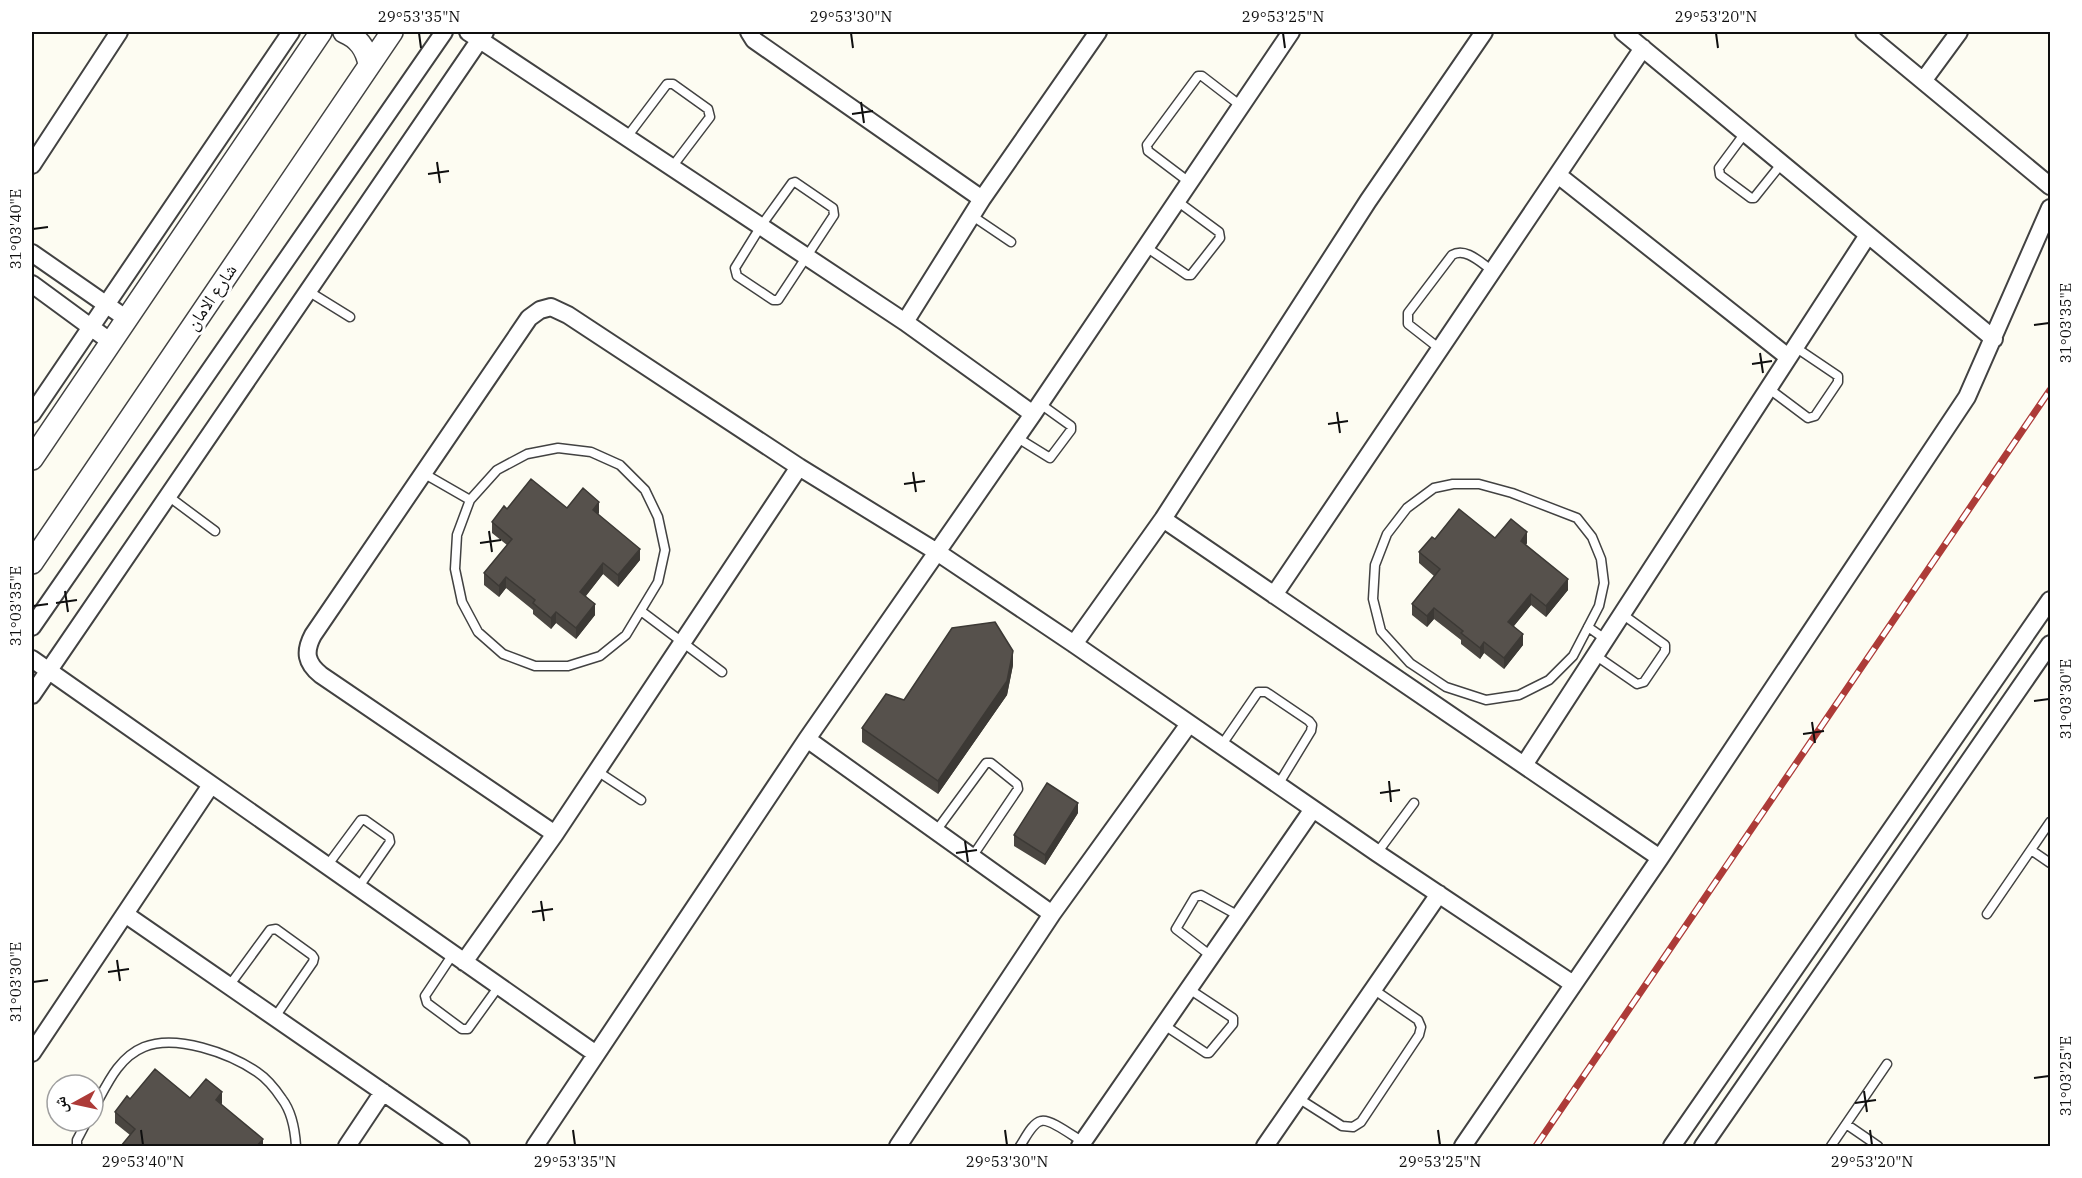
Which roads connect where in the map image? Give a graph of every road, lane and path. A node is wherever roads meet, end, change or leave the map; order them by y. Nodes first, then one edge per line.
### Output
1 (119, 32) edge
2 (291, 32) edge
3 (321, 32) edge
4 (344, 32) edge
5 (392, 32) edge
6 (444, 32) edge
7 (749, 32) edge
8 (1098, 32) edge
9 (1291, 32) edge
10 (1484, 32) edge
11 (1623, 32) edge
12 (1864, 32) edge
13 (1959, 32) edge
14 (477, 34) edge
15 (1643, 48) junction
16 (369, 64) junction
17 (1923, 81) junction
18 (1241, 106) junction
19 (1745, 133) junction
20 (627, 137) junction
21 (1782, 163) junction
22 (32, 165) edge
23 (672, 167) junction
24 (1558, 175) junction
25 (1189, 182) junction
26 (2050, 186) edge
27 (982, 198) junction
28 (1177, 201) junction
29 (2050, 208) edge
30 (971, 215) junction
31 (760, 226) junction
32 (1868, 235) junction
33 (1011, 242) dead end
34 (1146, 247) junction
35 (32, 253) edge
36 (807, 256) junction
37 (1493, 272) junction
38 (32, 284) edge
39 (308, 291) junction
40 (107, 304) junction
41 (350, 317) dead end
42 (127, 319) junction
43 (905, 322) junction
44 (91, 327) junction
45 (1994, 339) junction
46 (111, 342) junction
47 (1440, 349) junction
48 (1792, 352) junction
49 (1768, 388) junction
50 (1036, 408) junction
51 (32, 414) edge
52 (1016, 437) junction
53 (32, 459) edge
54 (799, 467) junction
55 (423, 473) junction
56 (168, 496) junction
57 (470, 500) junction
58 (1163, 519) junction
59 (215, 531) dead end
60 (937, 552) junction
61 (32, 563) edge
62 (1274, 595) junction
63 (2050, 600) edge
64 (641, 611) junction
65 (1622, 614) junction
66 (32, 627) edge
67 (1588, 627) junction
68 (1605, 639) junction
69 (683, 644) junction
70 (1074, 644) junction
71 (2050, 644) edge
72 (1595, 655) junction
73 (32, 659) edge
74 (48, 671) junction
75 (722, 672) dead end
76 (1425, 674) junction
77 (1414, 690) junction
78 (32, 694) edge
79 (1189, 724) junction
80 (807, 739) junction
81 (1221, 746) junction
82 (1524, 765) junction
83 (597, 771) junction
84 (211, 785) junction
85 (1278, 785) junction
86 (641, 800) dead end
87 (1414, 802) dead end
88 (1313, 809) junction
89 (2050, 822) edge
90 (936, 831) junction
91 (555, 834) junction
92 (2031, 850) junction
93 (1377, 853) junction
94 (972, 857) junction
95 (1660, 858) junction
96 (2050, 863) edge
97 (327, 866) junction
98 (358, 888) junction
99 (1439, 894) junction
100 (125, 914) junction
101 (1052, 914) junction
102 (1987, 914) dead end
103 (1239, 916) junction
104 (1211, 956) junction
105 (459, 958) junction
106 (1574, 984) junction
107 (229, 986) junction
108 (499, 986) junction
109 (1189, 988) junction
110 (1373, 989) junction
111 (275, 1017) junction
112 (1164, 1025) junction
113 (32, 1053) edge
114 (596, 1054) junction
115 (1887, 1064) dead end
116 (105, 1088) edge
117 (382, 1092) junction
118 (1298, 1098) junction
119 (1846, 1125) junction
120 (1081, 1144) edge
121 (296, 1146) edge
122 (347, 1146) edge
123 (461, 1146) edge
124 (535, 1146) edge
125 (898, 1146) edge
126 (1020, 1146) edge
127 (1265, 1146) edge
128 (1463, 1146) edge
129 (1672, 1146) edge
130 (1703, 1146) edge
131 (1831, 1146) edge
132 (1878, 1146) edge

1 - 22 street
2 - 40 street
3 - 42 street
4 - 16 street
5 - 16 street, شارع الامان
6 - 66 street
7 - 27 street
8 - 27 street
9 - 18 street
10 - 58 street
11 - 15 street
12 - 17 street
13 - 17 street
14 - 20 street
14 - 39 street
15 - 19 street
15 - 24 street
16 - 61 street, شارع الامان
17 - 26 street
18 - 25 street
18 - 25 lane
19 - 21 street
19 - 21 lane
20 - 23 street
20 - 23 lane
21 - 32 street
23 - 31 street
24 - 37 street
24 - 48 street
25 - 28 street
27 - 30 street
28 - 34 street
28 - 34 lane
29 - 45 street
30 - 33 lane
30 - 43 street
31 - 36 street
31 - 36 lane
31 - 36 lane
32 - 45 street
32 - 48 street
34 - 50 street
35 - 40 street
36 - 43 street
37 - 47 street
37 - 47 lane
38 - 44 street
39 - 41 lane
39 - 56 street
40 - 42 street
40 - 44 street
42 - 46 street
43 - 50 street
44 - 46 street
44 - 51 street
45 - 95 street
46 - 53 street
47 - 62 street
48 - 49 street
48 - 49 lane
49 - 65 street
50 - 52 street
50 - 52 lane
52 - 60 street
54 - 55 street
54 - 60 street
54 - 69 street
55 - 57 lane
55 - 91 street
56 - 59 lane
56 - 74 street
57 - 64 lane
57 - 64 lane
58 - 62 street
58 - 70 street
60 - 70 street
60 - 80 street
62 - 77 street
63 - 129 street
64 - 69 lane
65 - 68 street
65 - 72 lane
67 - 68 lane
67 - 76 lane
67 - 76 lane
68 - 72 street
69 - 75 lane
69 - 83 street
70 - 79 street
71 - 130 street
72 - 82 street
73 - 74 street
74 - 78 street
74 - 84 street
76 - 77 lane
77 - 82 street
79 - 81 street
79 - 101 street
80 - 90 street
80 - 114 street
81 - 85 street
81 - 85 lane
82 - 95 street
83 - 86 lane
83 - 91 street
84 - 97 street
84 - 100 street
85 - 88 street
87 - 93 lane
88 - 93 street
88 - 103 street
89 - 92 lane
90 - 94 street
90 - 94 lane
91 - 105 street
92 - 96 lane
92 - 102 lane
93 - 99 street
94 - 101 street
95 - 106 street
97 - 98 street
97 - 98 lane
98 - 105 street
99 - 106 street
99 - 110 street
100 - 107 street
100 - 113 street
101 - 125 street
103 - 104 street
103 - 104 lane
104 - 109 street
105 - 108 street
105 - 108 lane
106 - 128 street
107 - 111 street
107 - 111 lane
108 - 114 street
109 - 112 street
109 - 112 lane
110 - 118 street
110 - 118 lane
111 - 117 street
112 - 120 street
114 - 124 street
115 - 119 lane
116 - 121 lane
117 - 122 street
117 - 123 street
118 - 127 street
119 - 131 lane
119 - 132 lane
120 - 126 lane

